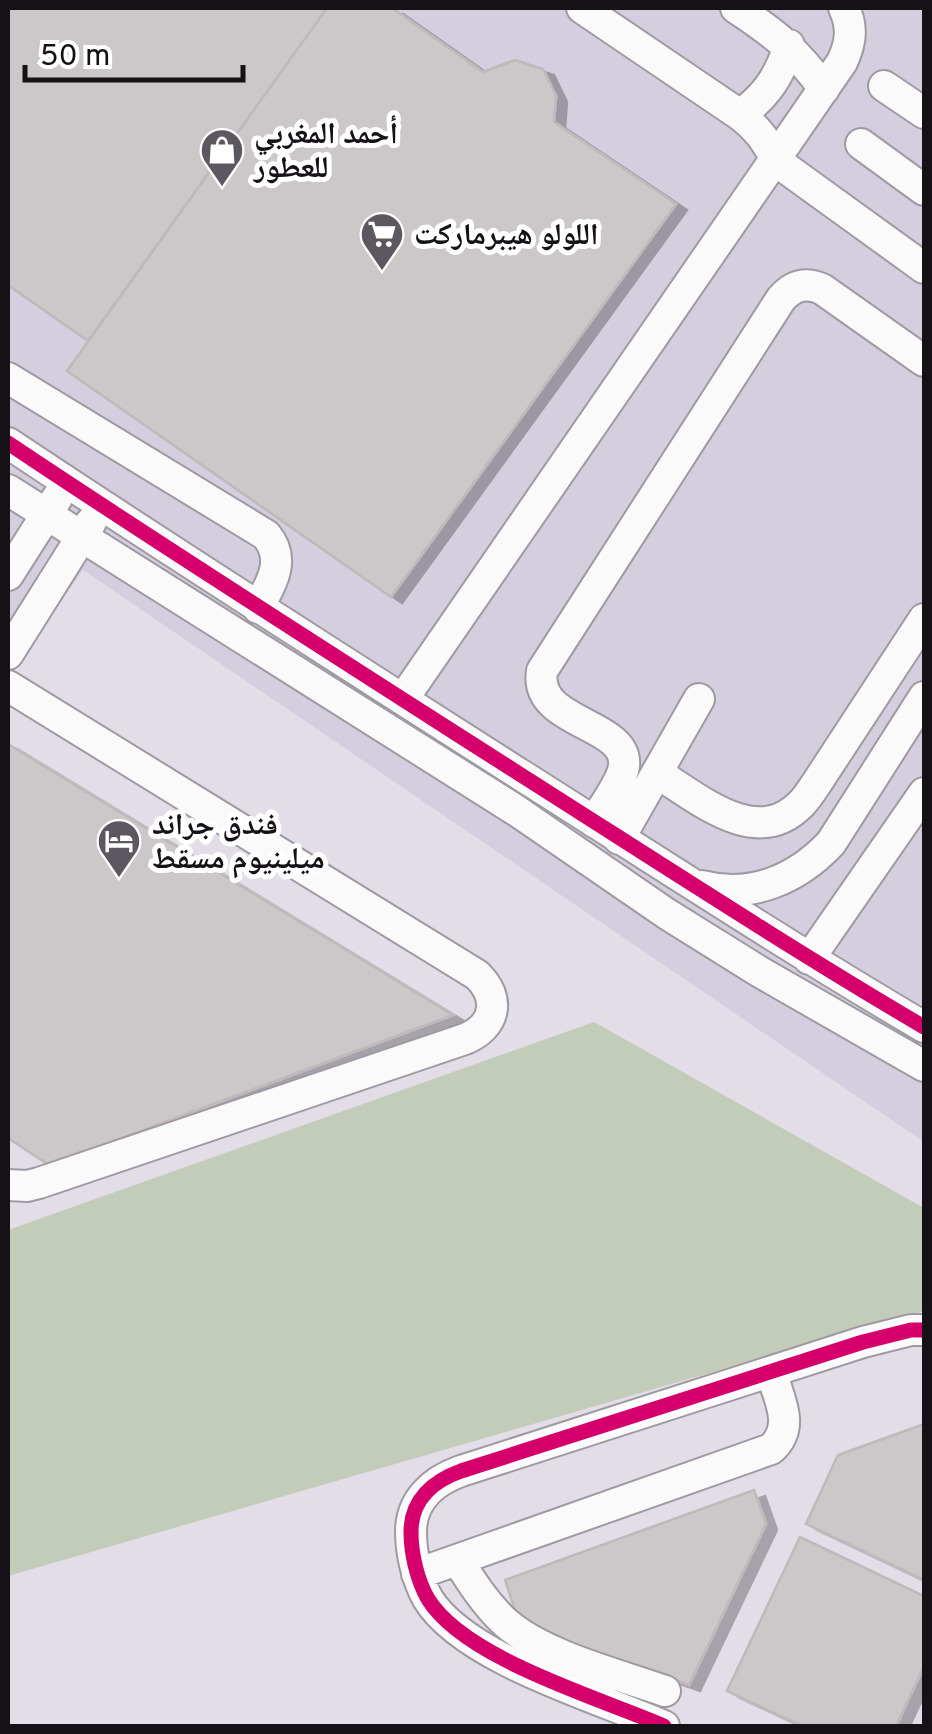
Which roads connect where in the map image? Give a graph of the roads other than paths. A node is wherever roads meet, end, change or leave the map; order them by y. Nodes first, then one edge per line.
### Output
1 (582, 8) edge
2 (736, 8) edge
3 (844, 8) edge
4 (789, 45) junction
5 (824, 89) junction
6 (924, 92) edge
7 (924, 113) edge
8 (740, 114) junction
9 (861, 144) dead end
10 (776, 161) junction
11 (924, 190) edge
12 (924, 268) edge
13 (924, 361) edge
14 (8, 378) edge
15 (8, 443) edge
16 (68, 483) junction
17 (8, 490) edge
18 (101, 506) junction
19 (45, 514) junction
20 (82, 538) junction
21 (8, 575) edge
22 (258, 608) junction
23 (919, 639) edge
24 (8, 654) edge
25 (8, 686) edge
26 (924, 697) edge
27 (402, 699) junction
28 (699, 699) dead end
29 (657, 772) junction
30 (924, 793) edge
31 (606, 830) junction
32 (691, 884) junction
33 (809, 959) junction
34 (924, 1028) edge
35 (924, 1066) edge
36 (8, 1185) edge
37 (924, 1330) edge
38 (771, 1372) junction
39 (458, 1560) junction
40 (418, 1574) junction
41 (665, 1690) dead end
42 (664, 1726) edge

1 - 8 street
2 - 4 street
3 - 5 street
4 - 5 street
4 - 8 street
5 - 10 street
6 - 7 street
8 - 10 street
9 - 11 street
10 - 12 street
10 - 27 street
13 - 31 street
14 - 22 street
15 - 16 street
16 - 18 street
16 - 19 street
17 - 19 street
18 - 20 street
18 - 22 street
19 - 20 street
19 - 21 street
20 - 24 street
20 - 35 street
22 - 27 street
23 - 29 street
25 - 36 street
26 - 32 street
27 - 31 street
28 - 29 street
29 - 31 street
30 - 33 street
31 - 32 street
32 - 33 street
33 - 34 street
37 - 38 street
38 - 39 street
38 - 40 street
39 - 40 street
39 - 41 street
40 - 42 street

